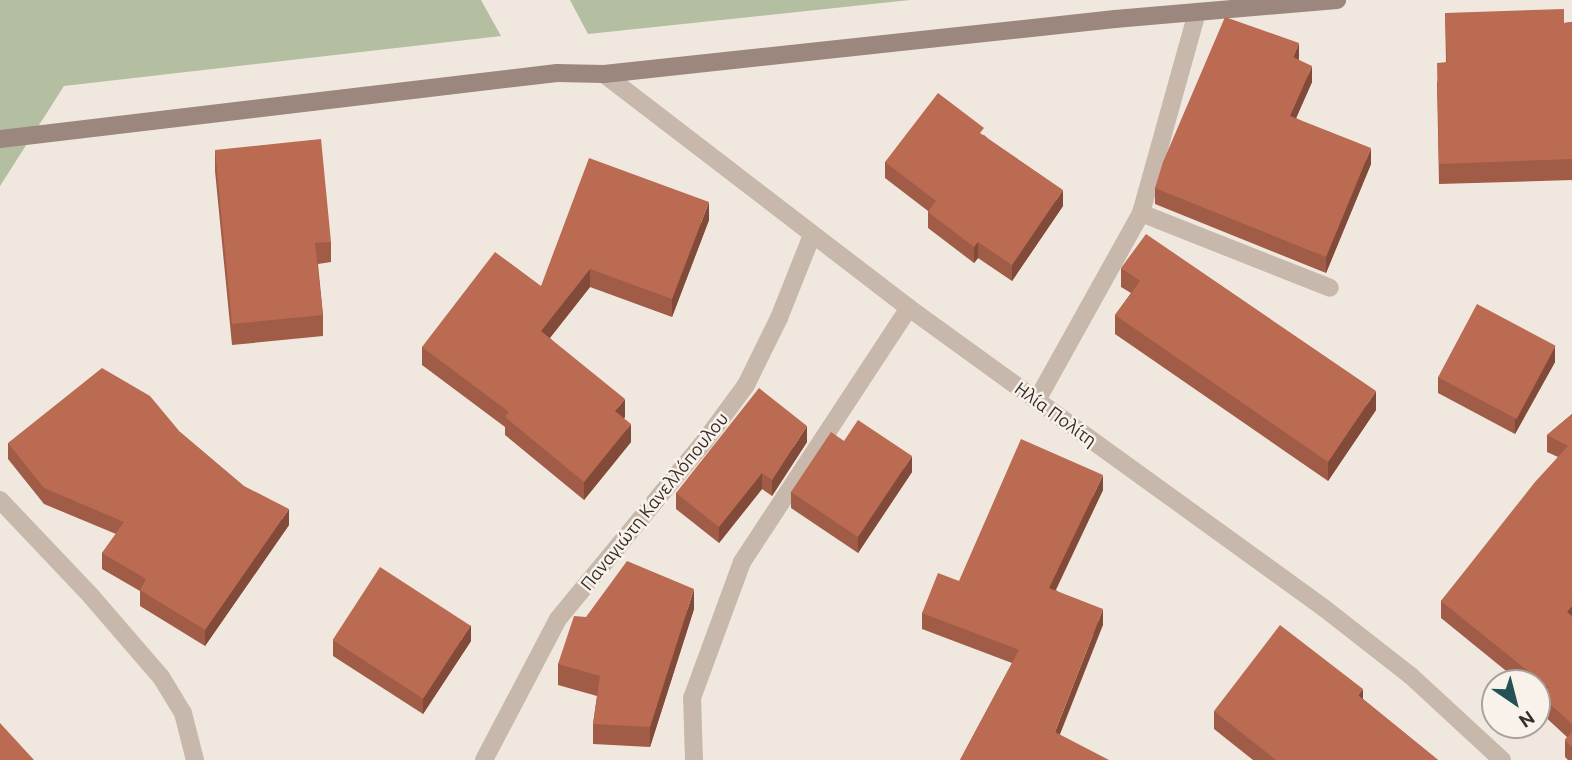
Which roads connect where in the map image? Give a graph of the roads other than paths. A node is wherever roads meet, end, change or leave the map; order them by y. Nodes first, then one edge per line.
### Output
1 (1337, 0) edge
2 (1197, 12) junction
3 (604, 74) junction
4 (0, 139) edge
5 (1141, 213) junction
6 (812, 235) junction
7 (1330, 288) dead end
8 (909, 308) junction
9 (1037, 400) junction
10 (0, 500) edge
11 (195, 760) edge
12 (484, 760) edge
13 (694, 760) edge
14 (1502, 760) edge

1 - 2 main road
2 - 3 main road
2 - 5 street
3 - 4 main road
3 - 6 street, Ηλία Πολίτη
5 - 7 street
5 - 9 street
6 - 8 street, Ηλία Πολίτη
6 - 12 street, Παναγιώτη Κανελλόπουλου
8 - 9 street, Ηλία Πολίτη
8 - 13 street
9 - 14 street, Ηλία Πολίτη
10 - 11 street

